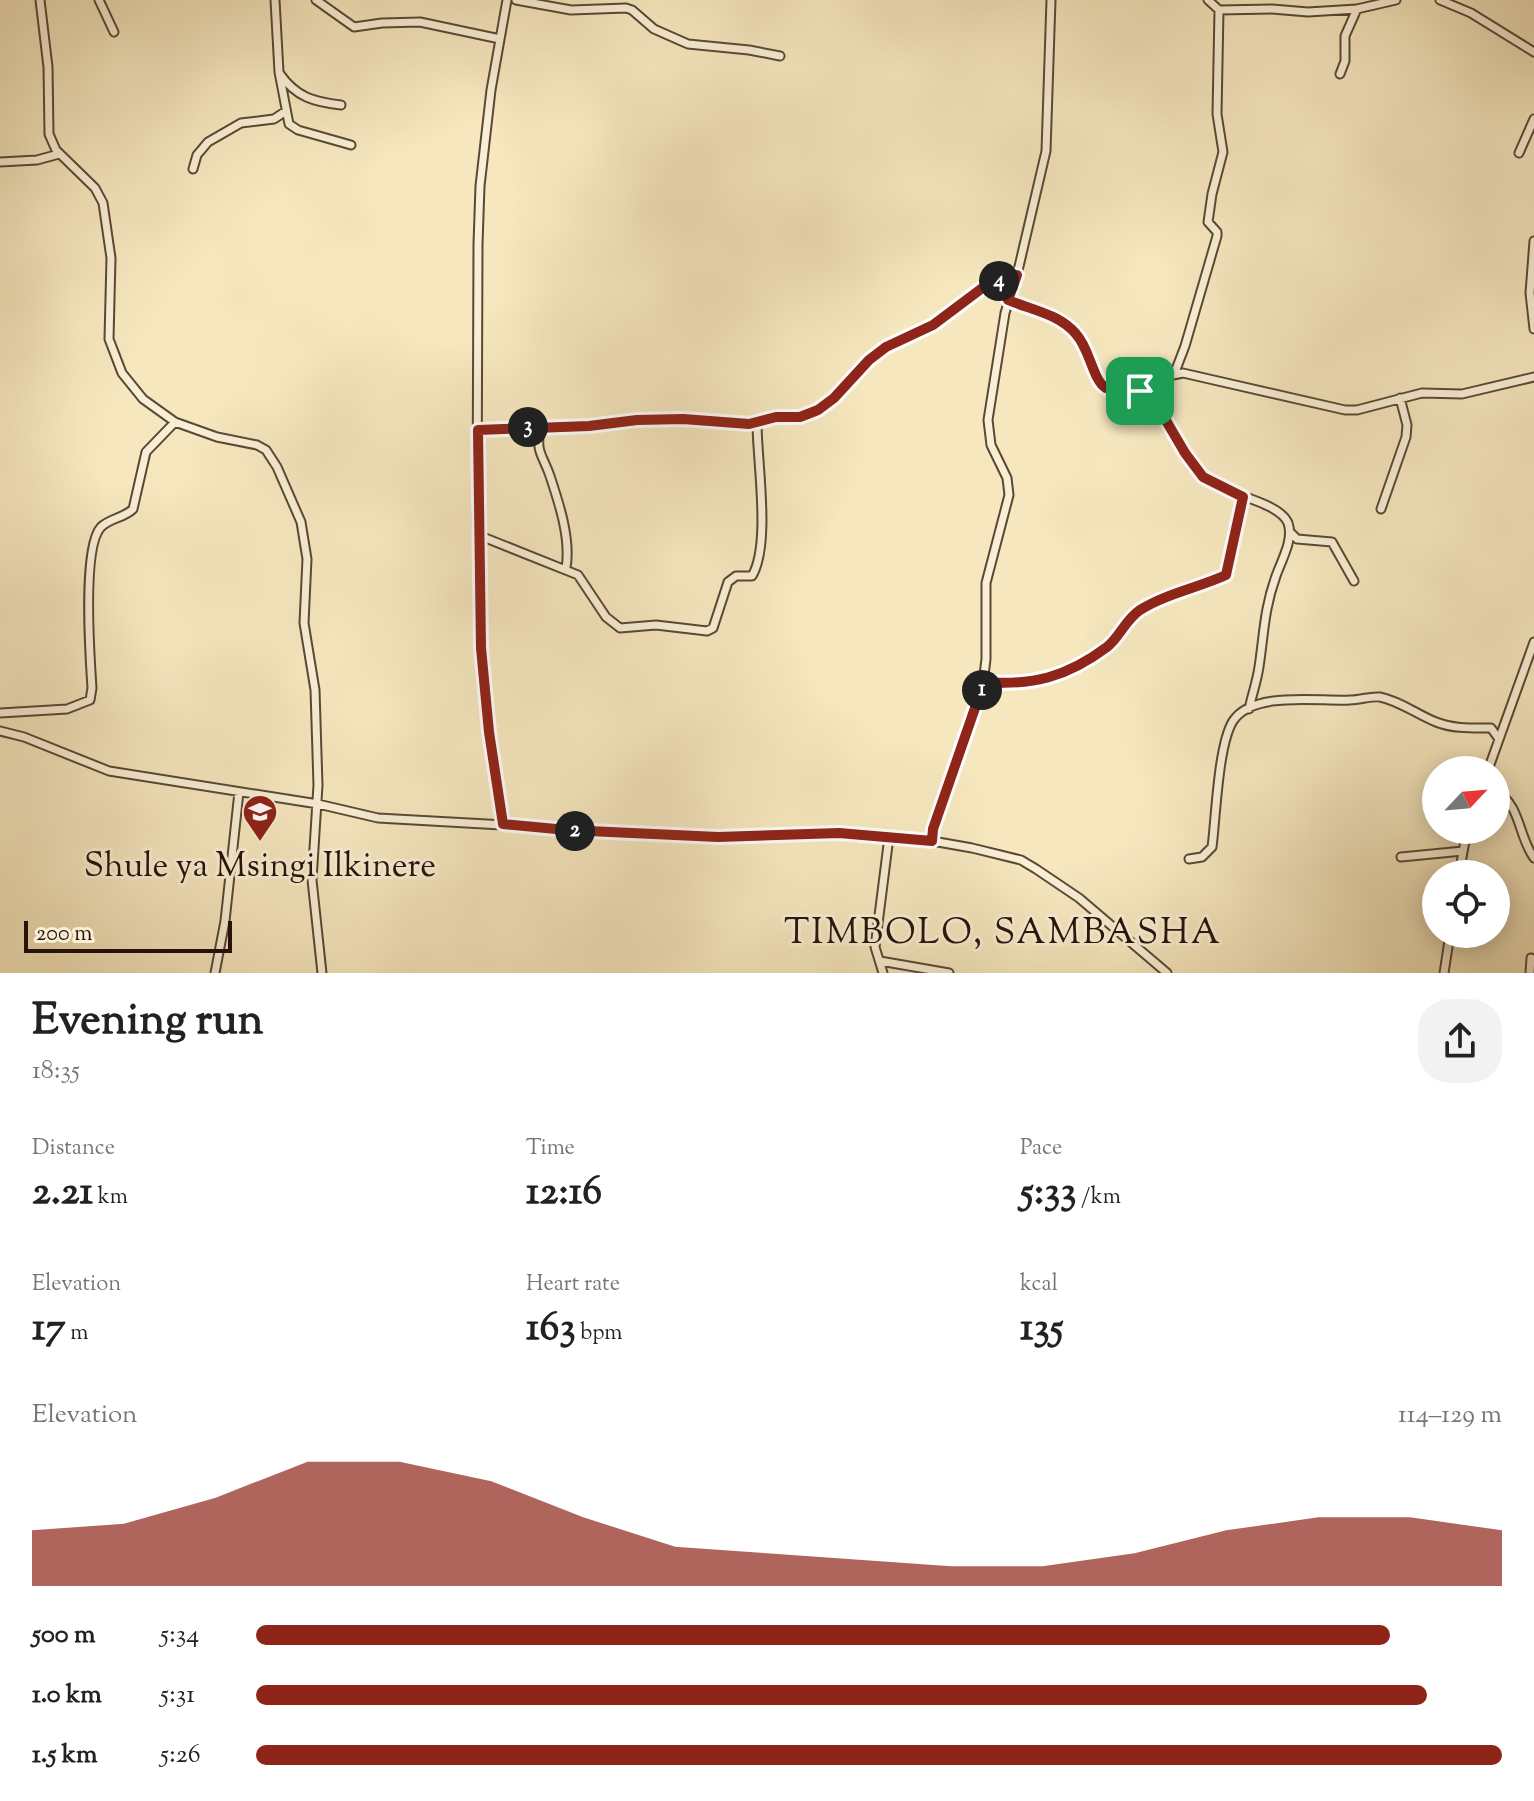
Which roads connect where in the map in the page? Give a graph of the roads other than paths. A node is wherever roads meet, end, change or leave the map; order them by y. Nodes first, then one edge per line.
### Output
1 (40, 0) edge
2 (99, 0) edge
3 (275, 0) edge
4 (316, 0) edge
5 (507, 0) edge
6 (516, 0) edge
7 (1051, 0) edge
8 (1208, 0) edge
9 (1396, 0) edge
10 (1440, 0) edge
11 (1357, 9) junction
12 (1219, 10) junction
13 (114, 32) dead end
14 (500, 39) junction
15 (1534, 52) edge
16 (780, 56) dead end
17 (279, 72) junction
18 (1340, 74) dead end
19 (341, 105) dead end
20 (286, 111) junction
21 (1534, 119) edge
22 (351, 145) dead end
23 (1519, 153) dead end
24 (59, 154) junction
25 (0, 162) edge
26 (193, 169) dead end
27 (1534, 241) edge
28 (1017, 275) junction
29 (1008, 300) junction
30 (1534, 329) edge
31 (1175, 372) junction
32 (1534, 377) edge
33 (1140, 391) junction
34 (1400, 398) junction
35 (175, 422) junction
36 (757, 423) junction
37 (540, 428) junction
38 (478, 430) junction
39 (1243, 497) junction
40 (1381, 509) dead end
41 (1289, 530) junction
42 (478, 535) junction
43 (566, 568) junction
44 (1354, 581) dead end
45 (1534, 642) edge
46 (984, 682) junction
47 (1249, 709) junction
48 (0, 713) edge
49 (0, 731) edge
50 (1499, 739) junction
51 (1493, 756) edge
52 (239, 792) junction
53 (1510, 801) edge
54 (318, 804) junction
55 (503, 824) junction
56 (889, 837) junction
57 (932, 841) junction
58 (1464, 844) edge
59 (1463, 851) junction
60 (1401, 857) dead end
61 (1534, 858) edge
62 (1189, 859) dead end
63 (1461, 860) edge
64 (1448, 948) edge
65 (1531, 958) dead end
66 (880, 961) junction
67 (215, 973) edge
68 (322, 973) edge
69 (883, 973) edge
70 (949, 973) edge
71 (1167, 973) edge
72 (1444, 973) edge
73 (1530, 973) edge

1 - 24 street
2 - 13 street
3 - 17 street
4 - 14 street
5 - 14 street
6 - 16 street
7 - 28 street
8 - 12 street
9 - 11 street
10 - 15 street
11 - 12 street
11 - 18 street
12 - 31 street
14 - 38 street
17 - 19 street
17 - 20 street
20 - 22 street
20 - 26 street
21 - 23 street
24 - 25 street
24 - 35 street
27 - 30 street
28 - 29 street
28 - 36 street
29 - 33 street
29 - 46 street
31 - 33 street
31 - 34 street
32 - 34 street
33 - 39 street
34 - 40 street
35 - 48 street
35 - 54 street
36 - 37 street
36 - 43 street
37 - 38 street
37 - 43 street
38 - 42 street
39 - 41 street
39 - 46 street
41 - 44 street
41 - 47 street
42 - 43 street
42 - 55 street
45 - 50 street
46 - 57 street
47 - 50 street
47 - 62 street
49 - 52 street
50 - 51 street
52 - 54 street
52 - 67 street
53 - 61 street
54 - 55 street
54 - 68 street
55 - 56 street
56 - 57 street
56 - 66 street
57 - 71 street
58 - 59 street
59 - 60 street
59 - 63 street
64 - 72 street
65 - 73 street
66 - 69 street
66 - 70 street

